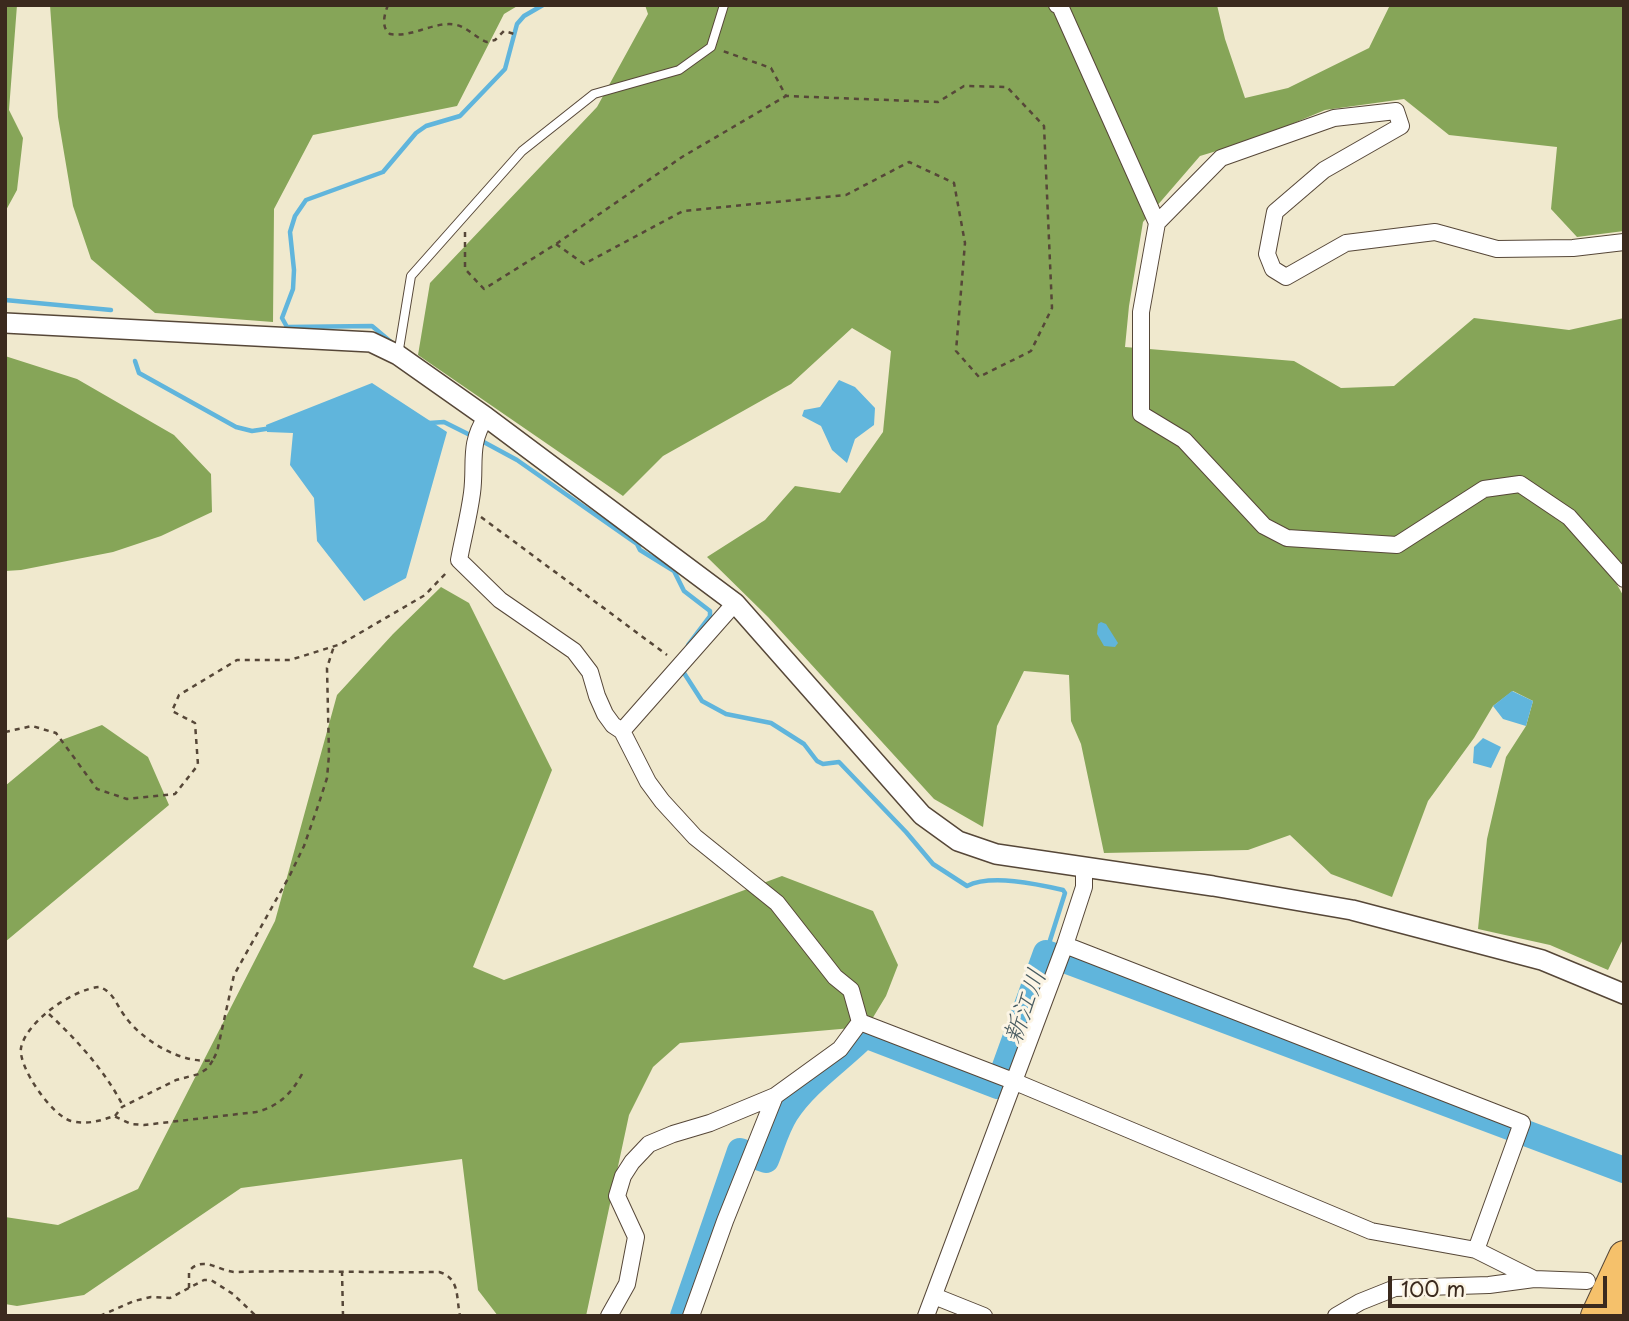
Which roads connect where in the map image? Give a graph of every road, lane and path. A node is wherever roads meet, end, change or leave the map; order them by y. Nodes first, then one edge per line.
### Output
1 (388, 5) edge
2 (724, 5) edge
3 (1057, 5) edge
4 (518, 35) dead end
5 (710, 47) junction
6 (786, 96) junction
7 (465, 215) junction
8 (1157, 223) junction
9 (1624, 242) edge
10 (556, 244) junction
11 (5, 323) edge
12 (398, 355) junction
13 (486, 417) junction
14 (468, 512) junction
15 (459, 560) junction
16 (1624, 579) edge
17 (735, 603) junction
18 (334, 646) junction
19 (680, 666) junction
20 (5, 732) edge
21 (622, 732) junction
22 (1084, 868) junction
23 (1065, 946) junction
24 (1624, 994) edge
25 (47, 1013) junction
26 (860, 1022) junction
27 (212, 1060) junction
28 (302, 1074) dead end
29 (1012, 1081) junction
30 (775, 1096) junction
31 (123, 1106) junction
32 (114, 1116) junction
33 (1476, 1250) junction
34 (1624, 1256) edge
35 (342, 1271) junction
36 (1534, 1279) junction
37 (1587, 1281) dead end
38 (189, 1288) junction
39 (934, 1296) junction
40 (1624, 1308) edge
41 (100, 1316) edge
42 (256, 1316) edge
43 (343, 1316) edge
44 (460, 1316) edge
45 (608, 1316) edge
46 (691, 1316) edge
47 (926, 1316) edge
48 (984, 1316) edge
49 (1336, 1316) edge
50 (1596, 1316) edge
51 (1620, 1316) edge

1 - 4 path
2 - 5 lane
3 - 8 street
5 - 6 path
5 - 7 lane
6 - 10 path
6 - 10 path
7 - 10 path
7 - 12 lane
8 - 9 street
8 - 16 street
11 - 12 street
12 - 13 street
13 - 14 street
13 - 17 street
14 - 15 street
14 - 19 path
15 - 18 path
15 - 21 street
17 - 19 street
17 - 22 street
18 - 20 path
18 - 27 path
19 - 21 street
21 - 26 street
22 - 23 street
22 - 24 street
23 - 29 street
23 - 33 street
25 - 27 path
25 - 31 path
25 - 32 path
26 - 29 street
26 - 30 street
27 - 31 path
28 - 32 path
29 - 33 street
29 - 39 street
30 - 45 street
30 - 46 street
31 - 32 path
33 - 36 street
34 - 50 highway
35 - 38 path
35 - 43 path
35 - 44 path
36 - 37 street
36 - 49 street
38 - 41 path
38 - 42 path
39 - 47 street
39 - 48 street
40 - 51 highway

